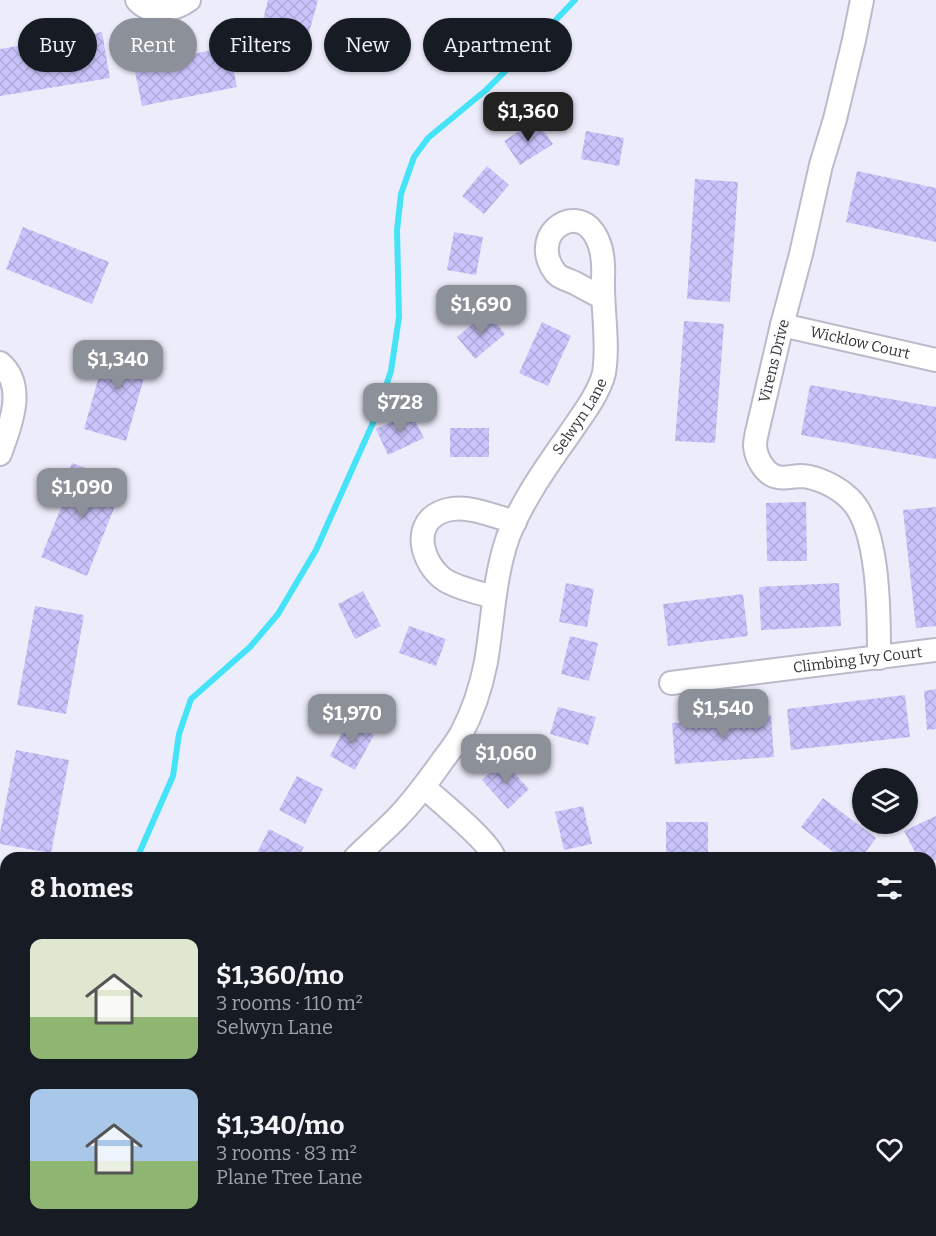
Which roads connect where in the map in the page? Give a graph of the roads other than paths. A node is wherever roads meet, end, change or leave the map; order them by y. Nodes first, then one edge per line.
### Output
1 (137, 0) edge
2 (189, 0) edge
3 (862, 0) edge
4 (603, 298) dead end
5 (782, 325) junction
6 (936, 360) edge
7 (0, 363) edge
8 (0, 454) edge
9 (515, 522) junction
10 (494, 597) junction
11 (936, 650) edge
12 (879, 658) junction
13 (671, 683) dead end
14 (424, 787) junction
15 (367, 852) edge
16 (492, 852) edge

1 - 2 street
3 - 5 street, Virens Drive
4 - 9 street, Selwyn Lane
5 - 6 street, Wicklow Court
5 - 12 street, Virens Drive
7 - 8 street
9 - 10 street, Selwyn Lane
9 - 10 street
10 - 14 street, Selwyn Lane
11 - 12 street, Climbing Ivy Court
12 - 13 street, Climbing Ivy Court
14 - 15 street, Selwyn Lane
14 - 16 street

